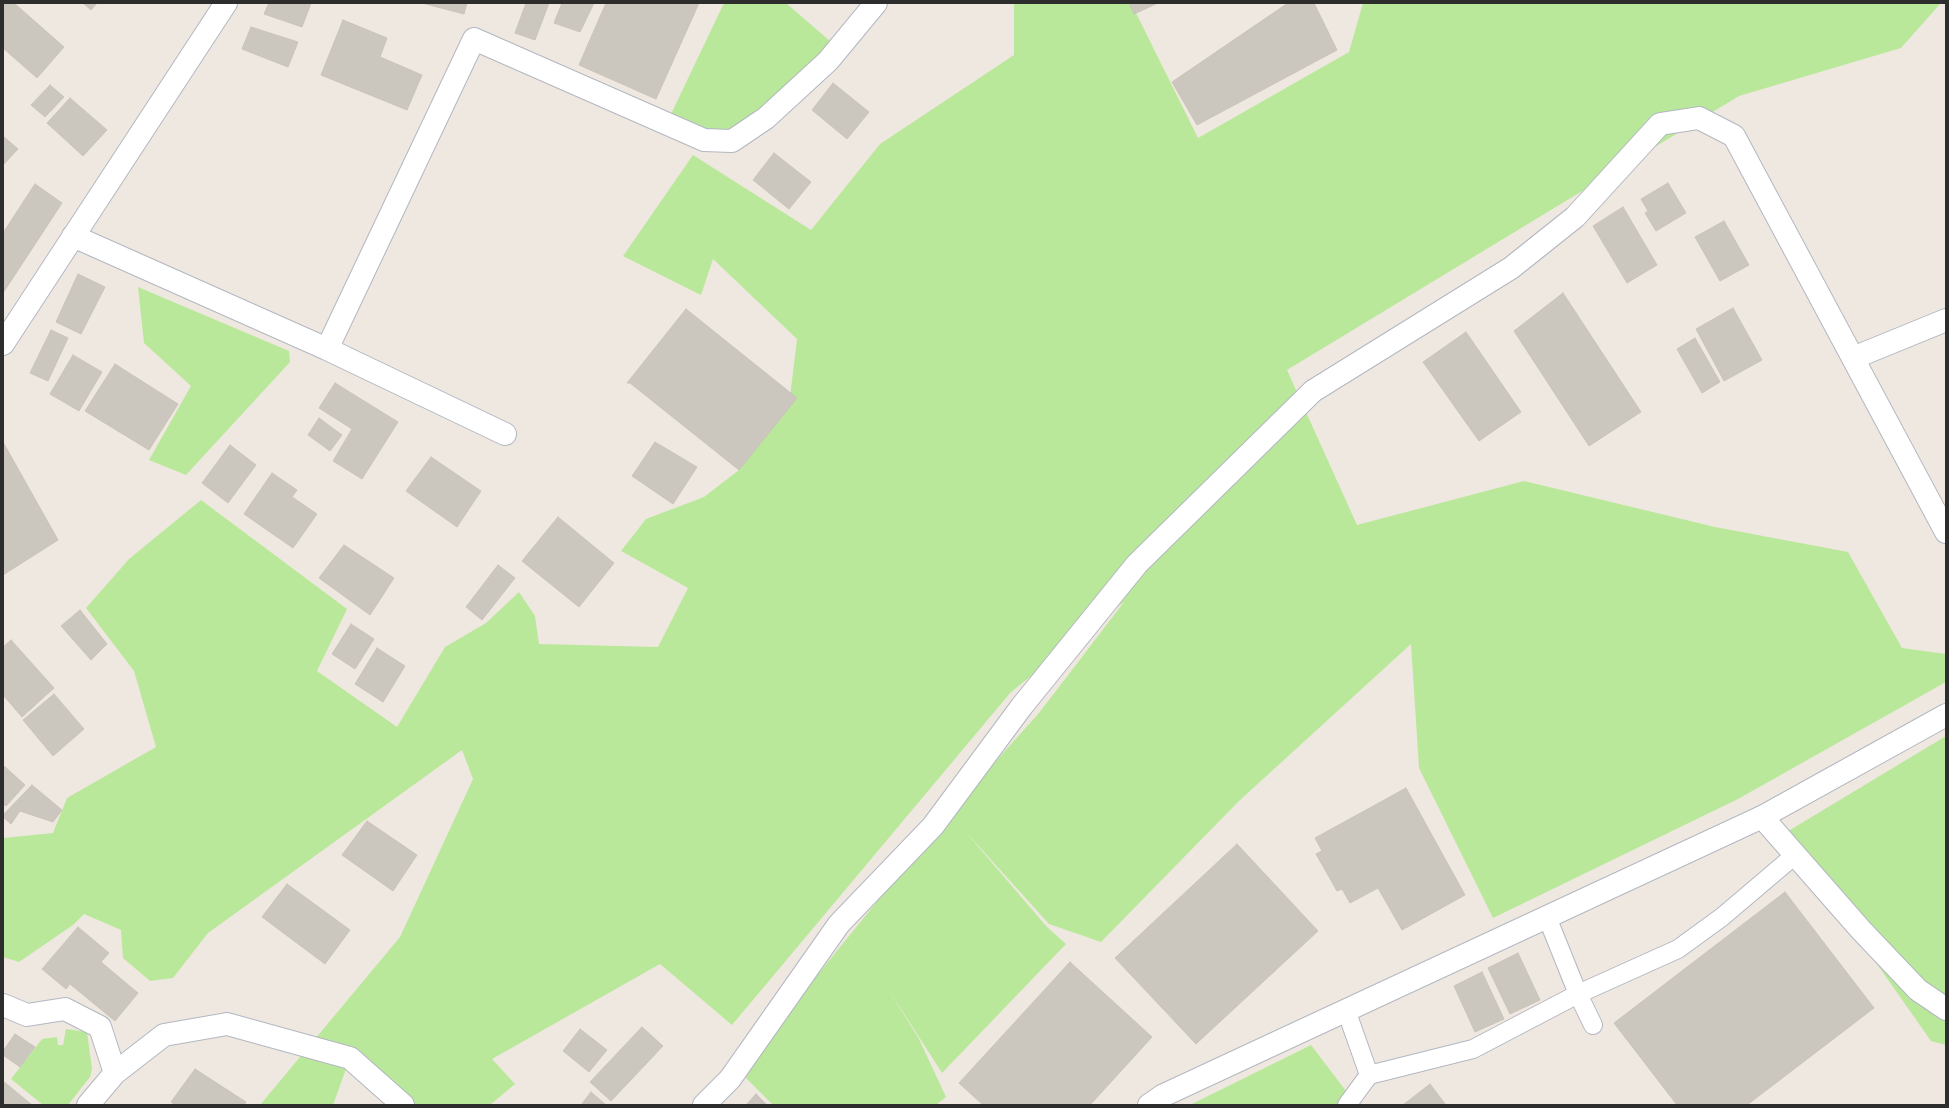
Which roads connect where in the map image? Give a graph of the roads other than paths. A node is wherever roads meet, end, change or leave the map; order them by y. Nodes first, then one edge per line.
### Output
1 (226, 3) edge
2 (876, 3) edge
3 (73, 236) junction
4 (1946, 320) edge
5 (3, 344) edge
6 (327, 349) junction
7 (1853, 358) junction
8 (505, 434) dead end
9 (1946, 532) edge
10 (1946, 715) edge
11 (1762, 817) junction
12 (1795, 855) junction
13 (1547, 917) junction
14 (1578, 994) junction
15 (3, 1005) edge
16 (1346, 1010) junction
17 (1946, 1010) edge
18 (1593, 1025) dead end
19 (115, 1073) junction
20 (1369, 1075) junction
21 (88, 1105) edge
22 (403, 1105) edge
23 (704, 1105) edge
24 (1149, 1105) edge
25 (1347, 1105) edge

1 - 3 street
2 - 6 street
3 - 5 street
3 - 6 street
4 - 7 street
6 - 8 street
7 - 9 street
7 - 23 street
10 - 11 street
11 - 12 street
11 - 13 street
12 - 14 lane
12 - 17 street
13 - 14 lane
13 - 16 street
14 - 18 lane
14 - 20 lane
15 - 19 street
16 - 20 lane
16 - 24 street
19 - 21 street
19 - 22 street
20 - 25 lane

